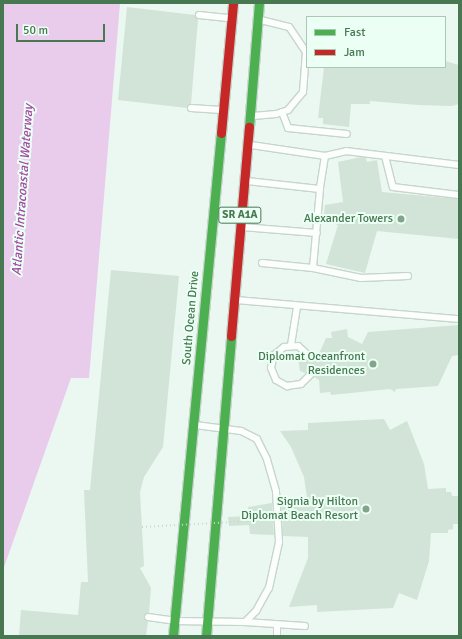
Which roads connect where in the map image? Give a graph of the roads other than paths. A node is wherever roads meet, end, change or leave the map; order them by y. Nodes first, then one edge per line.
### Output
1 (233, 3) edge
2 (258, 3) edge
3 (199, 15) dead end
4 (231, 19) junction
5 (257, 19) junction
6 (191, 108) dead end
7 (222, 110) junction
8 (282, 112) junction
9 (249, 116) junction
10 (347, 134) dead end
11 (246, 144) junction
12 (325, 156) junction
13 (385, 156) junction
14 (459, 165) edge
15 (243, 180) junction
16 (320, 189) junction
17 (459, 195) edge
18 (213, 213) junction
19 (239, 227) junction
20 (317, 233) junction
21 (221, 240) dead end
22 (226, 252) dead end
23 (236, 259) junction
24 (262, 263) dead end
25 (313, 268) junction
26 (408, 276) dead end
27 (233, 299) junction
28 (296, 306) junction
29 (459, 319) edge
30 (291, 345) junction
31 (310, 357) dead end
32 (310, 375) dead end
33 (193, 425) junction
34 (222, 427) junction
35 (148, 617) dead end
36 (175, 621) junction
37 (208, 622) junction
38 (244, 622) junction
39 (277, 625) junction
40 (305, 626) dead end
41 (174, 636) edge
42 (206, 636) edge
43 (277, 636) edge

1 - 4 main road, South Ocean Drive / SR A1A
2 - 5 main road, SR A1A
3 - 4 lane
4 - 7 main road, South Ocean Drive / SR A1A
5 - 8 lane
5 - 9 main road, SR A1A
6 - 7 lane
7 - 18 main road, South Ocean Drive / SR A1A
8 - 9 lane
8 - 10 lane
9 - 11 main road, SR A1A
11 - 12 lane
11 - 15 main road, SR A1A
12 - 13 lane
12 - 16 lane
13 - 14 lane
13 - 17 lane
15 - 16 lane
15 - 19 main road, SR A1A
16 - 20 lane
18 - 21 main road
18 - 33 main road, South Ocean Drive / SR A1A
19 - 20 lane
19 - 23 main road, SR A1A
20 - 25 lane
22 - 23 main road
23 - 27 main road, SR A1A
24 - 25 lane
25 - 26 lane
27 - 28 lane
27 - 34 main road, SR A1A
28 - 29 lane
28 - 30 lane
30 - 31 lane
30 - 32 lane
33 - 34 lane
33 - 36 main road, South Ocean Drive / SR A1A
34 - 37 main road, SR A1A
34 - 38 lane
35 - 36 lane
36 - 37 lane
36 - 41 main road, South Ocean Drive / SR A1A
37 - 38 lane
37 - 42 main road, SR A1A
38 - 39 lane
39 - 40 lane
39 - 43 lane

